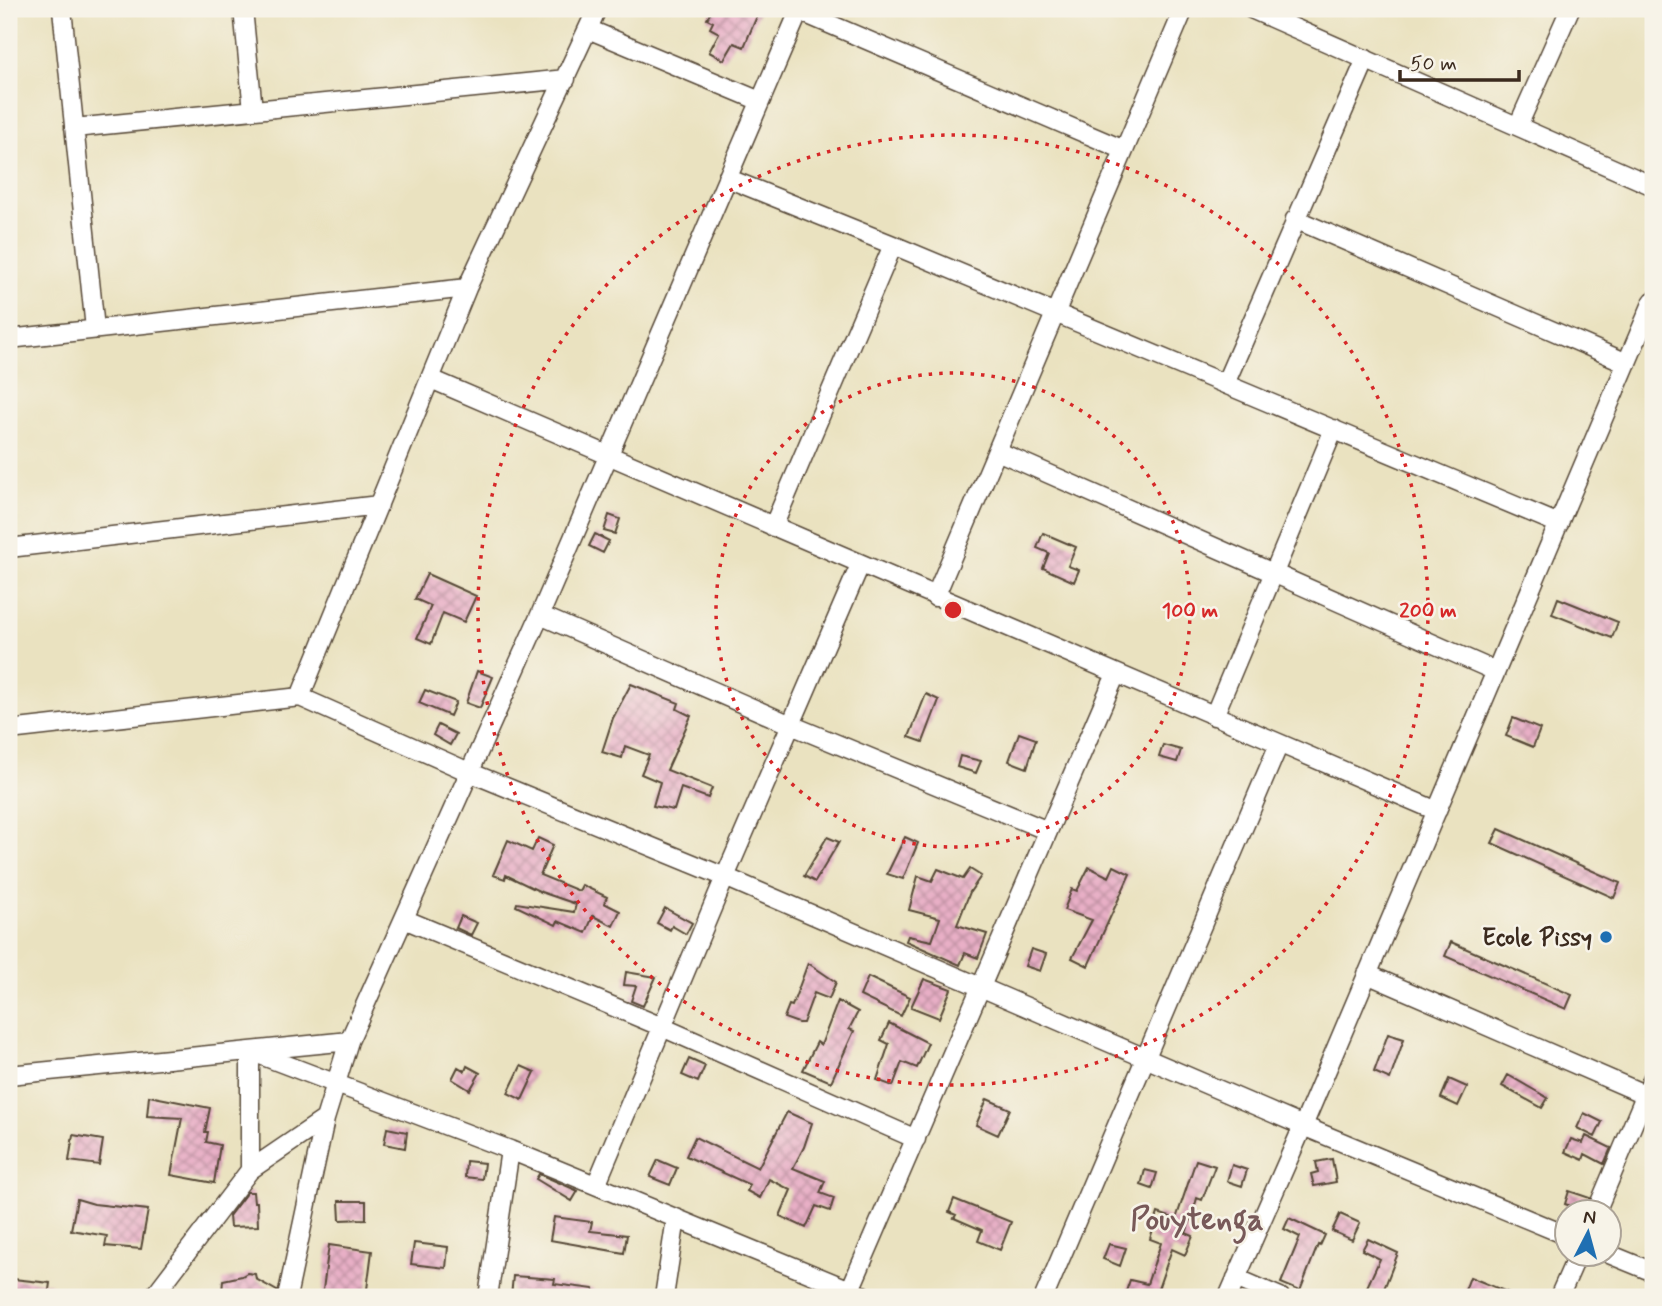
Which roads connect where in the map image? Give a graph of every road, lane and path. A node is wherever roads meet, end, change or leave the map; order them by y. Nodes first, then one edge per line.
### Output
1 (62, 9) edge
2 (243, 9) edge
3 (597, 9) edge
4 (1184, 9) edge
5 (1251, 9) edge
6 (1570, 9) edge
7 (799, 10) edge
8 (588, 29) junction
9 (1366, 59) junction
10 (566, 79) junction
11 (760, 101) junction
12 (253, 110) junction
13 (1518, 126) junction
14 (75, 128) junction
15 (1124, 150) junction
16 (727, 178) junction
17 (1653, 186) edge
18 (1295, 219) junction
19 (893, 245) junction
20 (467, 288) junction
21 (1653, 301) edge
22 (1055, 313) junction
23 (95, 329) junction
24 (9, 339) edge
25 (1627, 363) junction
26 (431, 379) junction
27 (1225, 384) junction
28 (1334, 429) junction
29 (997, 452) junction
30 (607, 456) junction
31 (379, 505) junction
32 (1559, 524) junction
33 (772, 527) junction
34 (9, 548) edge
35 (860, 565) junction
36 (1273, 575) junction
37 (936, 597) junction
38 (540, 615) junction
39 (1495, 671) junction
40 (1116, 674) junction
41 (300, 697) junction
42 (1214, 716) junction
43 (791, 725) junction
44 (9, 730) edge
45 (1279, 744) junction
46 (469, 772) junction
47 (1437, 811) junction
48 (1048, 831) junction
49 (725, 877) junction
50 (404, 919) junction
51 (1367, 974) junction
52 (982, 986) junction
53 (662, 1027) junction
54 (349, 1041) junction
55 (250, 1051) junction
56 (1144, 1057) junction
57 (9, 1075) edge
58 (1653, 1077) edge
59 (337, 1082) junction
60 (1649, 1096) edge
61 (325, 1119) junction
62 (1303, 1126) junction
63 (916, 1139) junction
64 (510, 1150) junction
65 (250, 1170) junction
66 (596, 1185) junction
67 (1602, 1198) edge
68 (676, 1218) junction
69 (1554, 1231) edge
70 (1624, 1260) edge
71 (1572, 1268) edge
72 (1653, 1272) edge
73 (1236, 1278) junction
74 (859, 1294) edge
75 (153, 1297) edge
76 (287, 1297) edge
77 (488, 1297) edge
78 (664, 1297) edge
79 (1044, 1297) edge
80 (1228, 1297) edge
81 (1280, 1297) edge
82 (1559, 1297) edge

1 - 14 street
2 - 12 street
3 - 8 street
4 - 15 street
5 - 9 street
6 - 13 street
7 - 11 street
7 - 15 street
8 - 10 street
8 - 11 street
9 - 13 street
9 - 18 street
10 - 12 street
10 - 20 street
11 - 16 street
12 - 14 street
13 - 17 street
14 - 23 street
15 - 22 street
16 - 19 street
16 - 30 street
18 - 25 street
18 - 27 street
19 - 22 street
19 - 33 street
20 - 23 street
20 - 26 street
21 - 25 street
22 - 27 street
22 - 29 street
23 - 24 street
25 - 32 street
26 - 30 street
26 - 31 street
27 - 28 street
28 - 32 street
28 - 36 street
29 - 36 street
29 - 37 street
30 - 33 street
30 - 38 street
31 - 34 street
31 - 41 street
32 - 39 street
33 - 35 street
35 - 37 street
35 - 43 street
36 - 39 street
36 - 42 street
37 - 40 street
38 - 43 street
38 - 46 street
39 - 47 street
40 - 42 street
40 - 48 street
41 - 44 street
41 - 46 street
42 - 45 street
43 - 48 street
43 - 49 street
45 - 47 street
45 - 56 street
46 - 49 street
46 - 50 street
47 - 51 street
48 - 52 street
49 - 52 street
49 - 53 street
50 - 53 street
50 - 54 street
51 - 60 street
51 - 62 street
52 - 56 street
52 - 63 street
53 - 63 street
53 - 66 street
54 - 55 street
54 - 59 street
55 - 57 street
55 - 59 street
55 - 65 street
56 - 62 street
56 - 79 street
58 - 60 street
59 - 61 street
59 - 64 street
60 - 67 street
61 - 65 street
61 - 76 street
62 - 69 street
62 - 73 street
63 - 74 street
64 - 66 street
64 - 77 street
65 - 75 street
66 - 68 street
68 - 74 street
68 - 78 street
70 - 72 street
71 - 82 street
73 - 80 street
73 - 81 street

